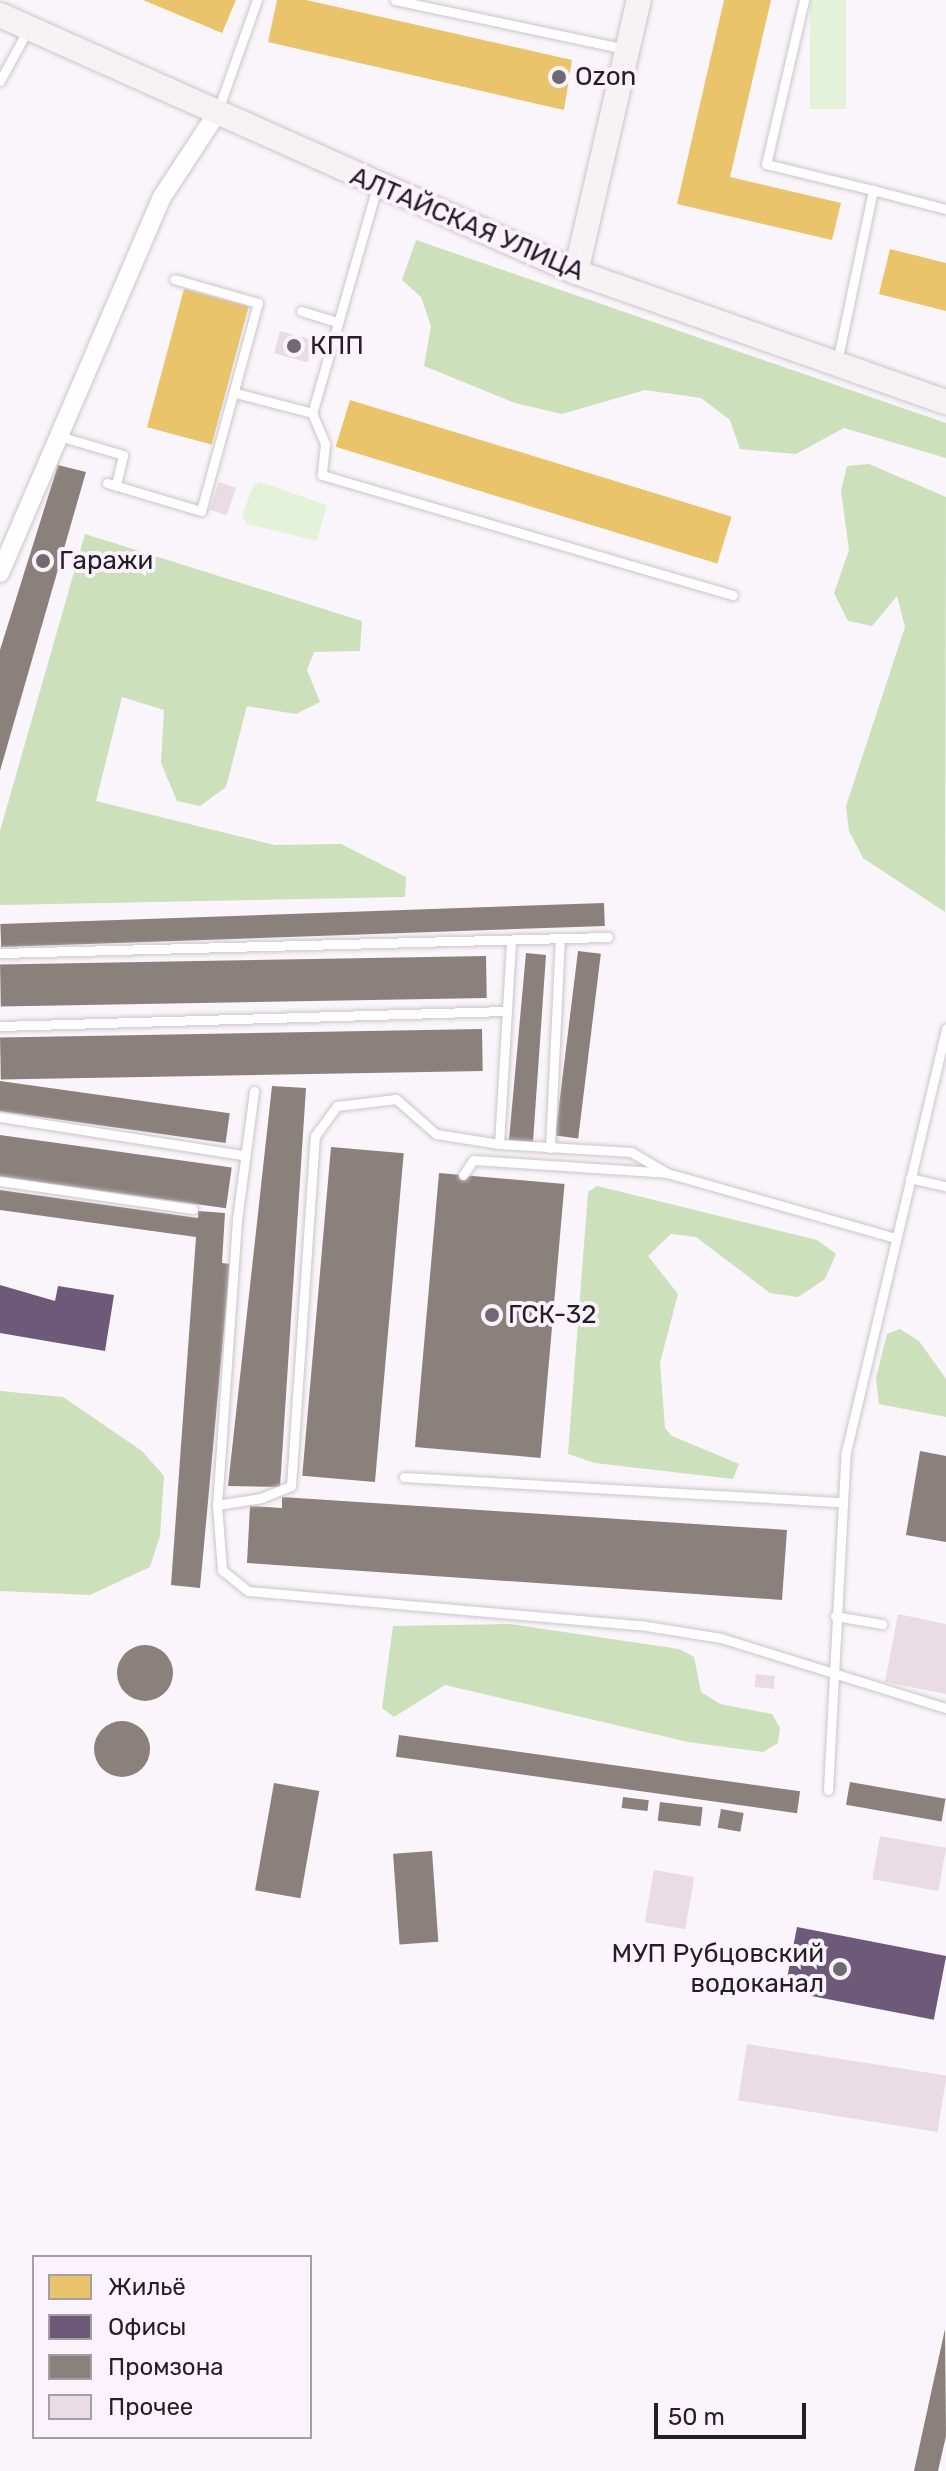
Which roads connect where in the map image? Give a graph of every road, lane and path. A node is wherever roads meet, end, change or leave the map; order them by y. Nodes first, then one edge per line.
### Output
1 (257, 0) edge
2 (395, 0) edge
3 (639, 0) edge
4 (804, 0) edge
5 (0, 15) edge
6 (29, 28) junction
7 (628, 49) junction
8 (0, 81) edge
9 (217, 113) junction
10 (377, 187) junction
11 (873, 190) junction
12 (946, 209) edge
13 (576, 272) junction
14 (174, 279) dead end
15 (301, 311) dead end
16 (338, 322) junction
17 (837, 366) junction
18 (236, 393) junction
19 (946, 402) edge
20 (312, 413) junction
21 (59, 436) junction
22 (0, 573) edge
23 (733, 595) dead end
24 (608, 937) dead end
25 (560, 939) junction
26 (511, 941) junction
27 (0, 953) edge
28 (505, 1011) junction
29 (0, 1026) edge
30 (946, 1029) edge
31 (254, 1091) dead end
32 (0, 1117) edge
33 (499, 1144) junction
34 (550, 1148) junction
35 (244, 1155) junction
36 (667, 1173) junction
37 (463, 1175) dead end
38 (910, 1178) junction
39 (0, 1181) edge
40 (946, 1186) edge
41 (193, 1209) dead end
42 (895, 1238) junction
43 (404, 1477) dead end
44 (841, 1502) junction
45 (217, 1505) junction
46 (835, 1616) junction
47 (882, 1624) dead end
48 (832, 1676) junction
49 (946, 1708) edge
50 (828, 1790) dead end

1 - 9 lane
2 - 7 lane
3 - 7 main road
4 - 11 lane
5 - 6 main road, АЛТАЙСКАЯ УЛИЦА
6 - 8 lane
6 - 9 main road, АЛТАЙСКАЯ УЛИЦА
7 - 13 main road
9 - 10 main road, АЛТАЙСКАЯ УЛИЦА
9 - 21 street
10 - 13 main road, АЛТАЙСКАЯ УЛИЦА
10 - 16 lane
11 - 12 lane
11 - 17 lane
13 - 17 main road, АЛТАЙСКАЯ УЛИЦА
14 - 18 lane
15 - 16 lane
16 - 20 lane
17 - 19 main road, АЛТАЙСКАЯ УЛИЦА
18 - 20 lane
18 - 21 lane
20 - 23 lane
21 - 22 street
24 - 25 lane
25 - 26 lane
25 - 34 lane
26 - 27 lane
26 - 28 lane
28 - 29 lane
28 - 33 lane
30 - 38 lane
31 - 35 lane
32 - 35 lane
33 - 34 lane
33 - 45 lane
34 - 36 lane
35 - 45 lane
36 - 37 lane
36 - 42 lane
38 - 40 lane
38 - 42 lane
39 - 41 lane
42 - 44 lane
43 - 44 lane
44 - 46 lane
45 - 48 lane
46 - 47 lane
46 - 48 lane
48 - 49 lane
48 - 50 lane

